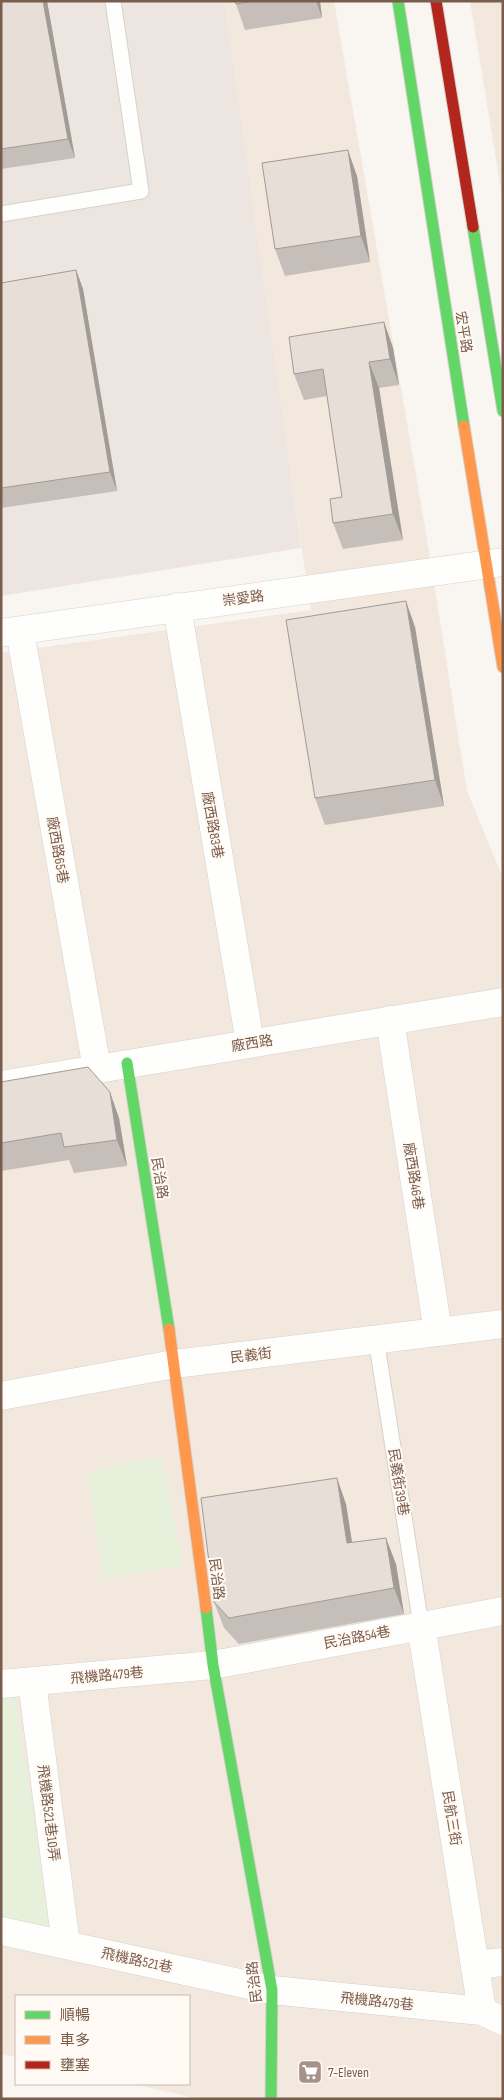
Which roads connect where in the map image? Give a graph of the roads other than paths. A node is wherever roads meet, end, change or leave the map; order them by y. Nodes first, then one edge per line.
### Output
1 (113, 1) edge
2 (398, 1) edge
3 (436, 1) edge
4 (1, 214) edge
5 (498, 352) edge
6 (503, 411) edge
7 (494, 563) edge
8 (177, 607) junction
9 (11, 632) edge
10 (503, 667) edge
11 (503, 1002) edge
12 (390, 1020) junction
13 (250, 1043) junction
14 (127, 1063) junction
15 (97, 1069) junction
16 (1, 1085) edge
17 (503, 1324) edge
18 (438, 1332) junction
19 (376, 1339) junction
20 (174, 1364) junction
21 (1, 1396) edge
22 (503, 1611) edge
23 (421, 1625) junction
24 (212, 1665) junction
25 (32, 1682) junction
26 (1, 1684) edge
27 (1, 1931) edge
28 (66, 1945) junction
29 (503, 1962) edge
30 (475, 1965) junction
31 (272, 1990) junction
32 (493, 2016) edge
33 (271, 2099) edge

1 - 4 lane
2 - 7 street, 宏平路
3 - 5 street, 宏平路
5 - 6 street, 宏平路
7 - 8 street, 崇愛路
7 - 10 street, 宏平路
8 - 9 street, 崇愛路
8 - 13 street, 廠西路83巷
9 - 15 street, 廠西路65巷
11 - 12 street, 廠西路
12 - 13 street, 廠西路
12 - 18 street, 廠西路46巷
13 - 14 street, 廠西路
14 - 15 street, 廠西路
14 - 20 street, 民治路
15 - 16 street, 廠西路
17 - 18 street, 民義街
18 - 19 street, 民義街
19 - 20 street, 民義街
19 - 23 lane, 民義街39巷
20 - 21 street, 民義街
20 - 24 street, 民治路
22 - 23 street, 民治路54巷
23 - 24 street, 民治路54巷
23 - 30 street, 民航三街
24 - 25 street, 飛機路479巷
24 - 31 street, 民治路
25 - 26 street, 飛機路479巷
25 - 28 street, 飛機路521巷10弄
27 - 28 street, 飛機路521巷
28 - 31 street, 飛機路521巷
29 - 30 street
30 - 32 street, 民航三街
31 - 32 street, 飛機路479巷
31 - 33 street, 民治路

